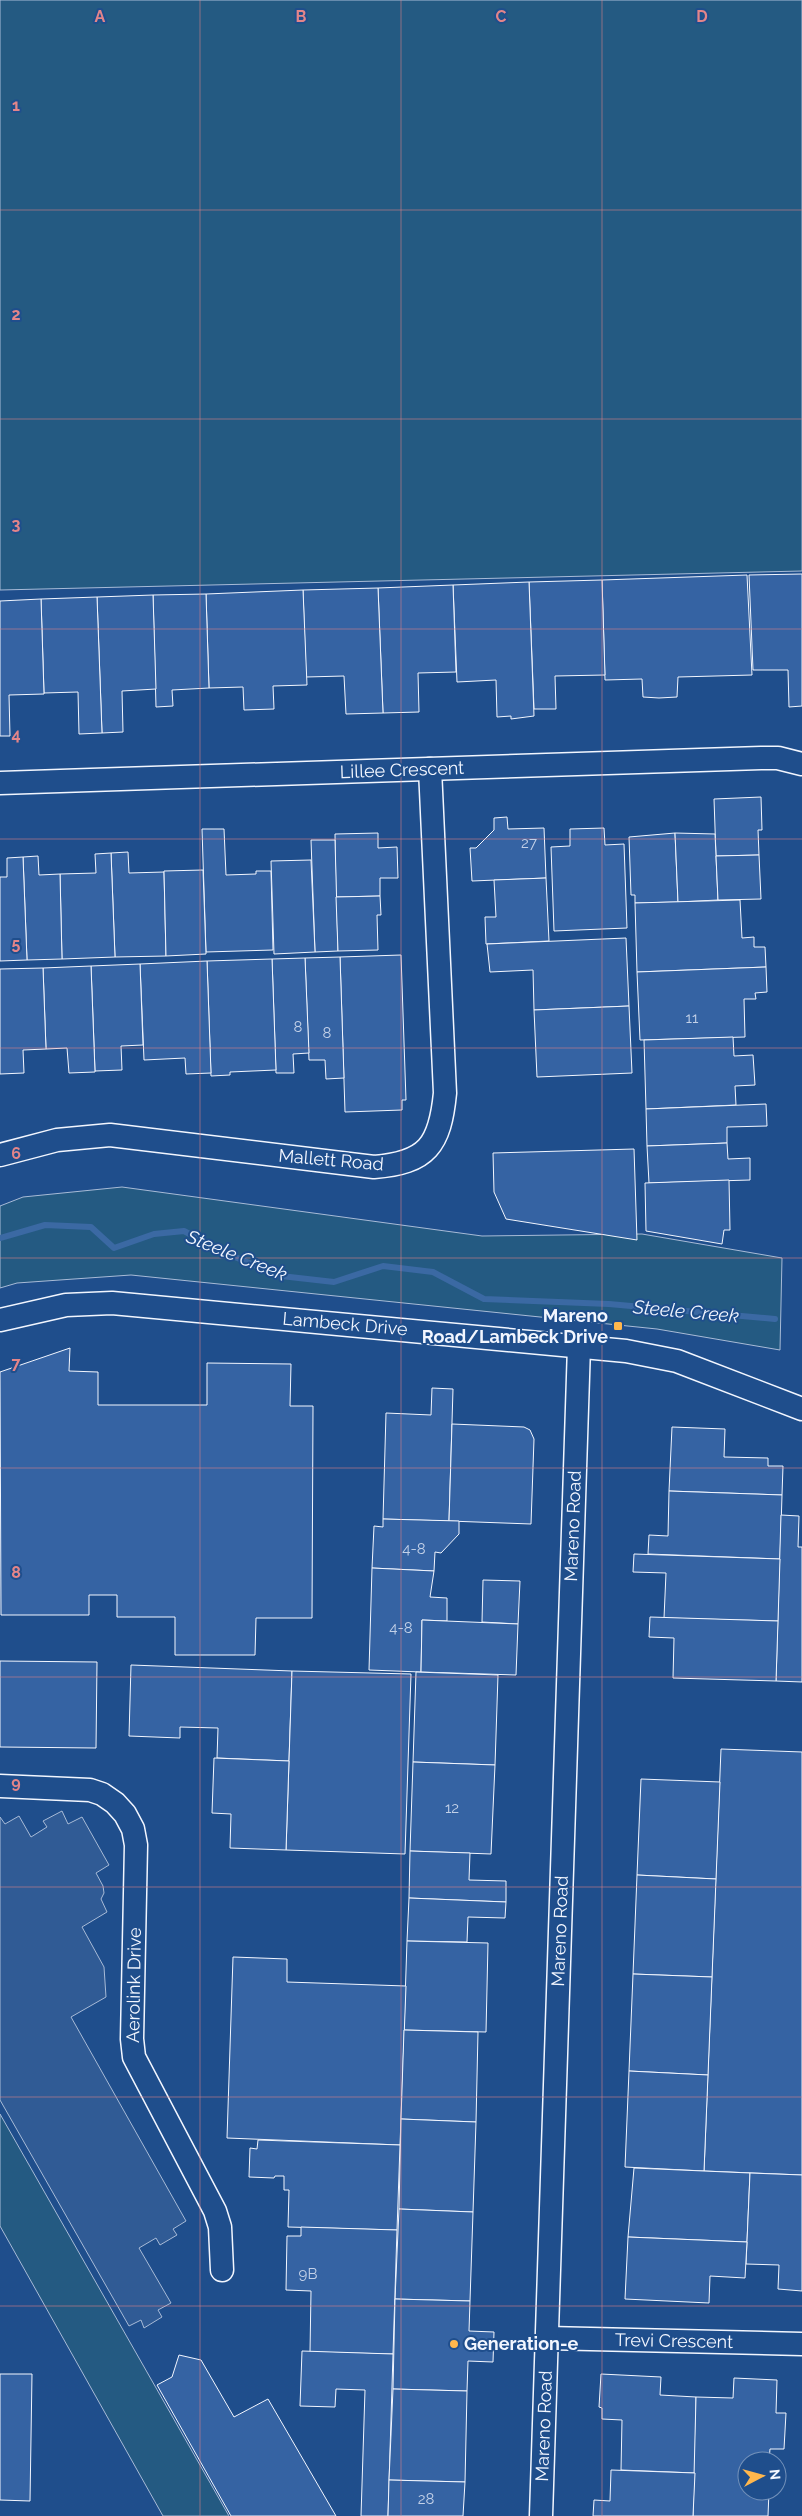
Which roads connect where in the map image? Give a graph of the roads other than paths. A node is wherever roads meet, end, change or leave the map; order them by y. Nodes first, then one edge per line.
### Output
1 (802, 764) edge
2 (430, 769) junction
3 (0, 783) edge
4 (0, 1155) edge
5 (0, 1320) edge
6 (579, 1346) junction
7 (802, 1409) edge
8 (0, 1786) edge
9 (222, 2270) dead end
10 (547, 2338) junction
11 (802, 2344) edge
12 (541, 2516) edge

1 - 2 street, Lillee Crescent
2 - 3 street, Lillee Crescent
2 - 4 street, Mallett Road
5 - 6 street, Lambeck Drive
6 - 7 street, Lambeck Drive
6 - 10 street, Mareno Road
8 - 9 street, Aerolink Drive
10 - 11 street, Trevi Crescent
10 - 12 street, Mareno Road

